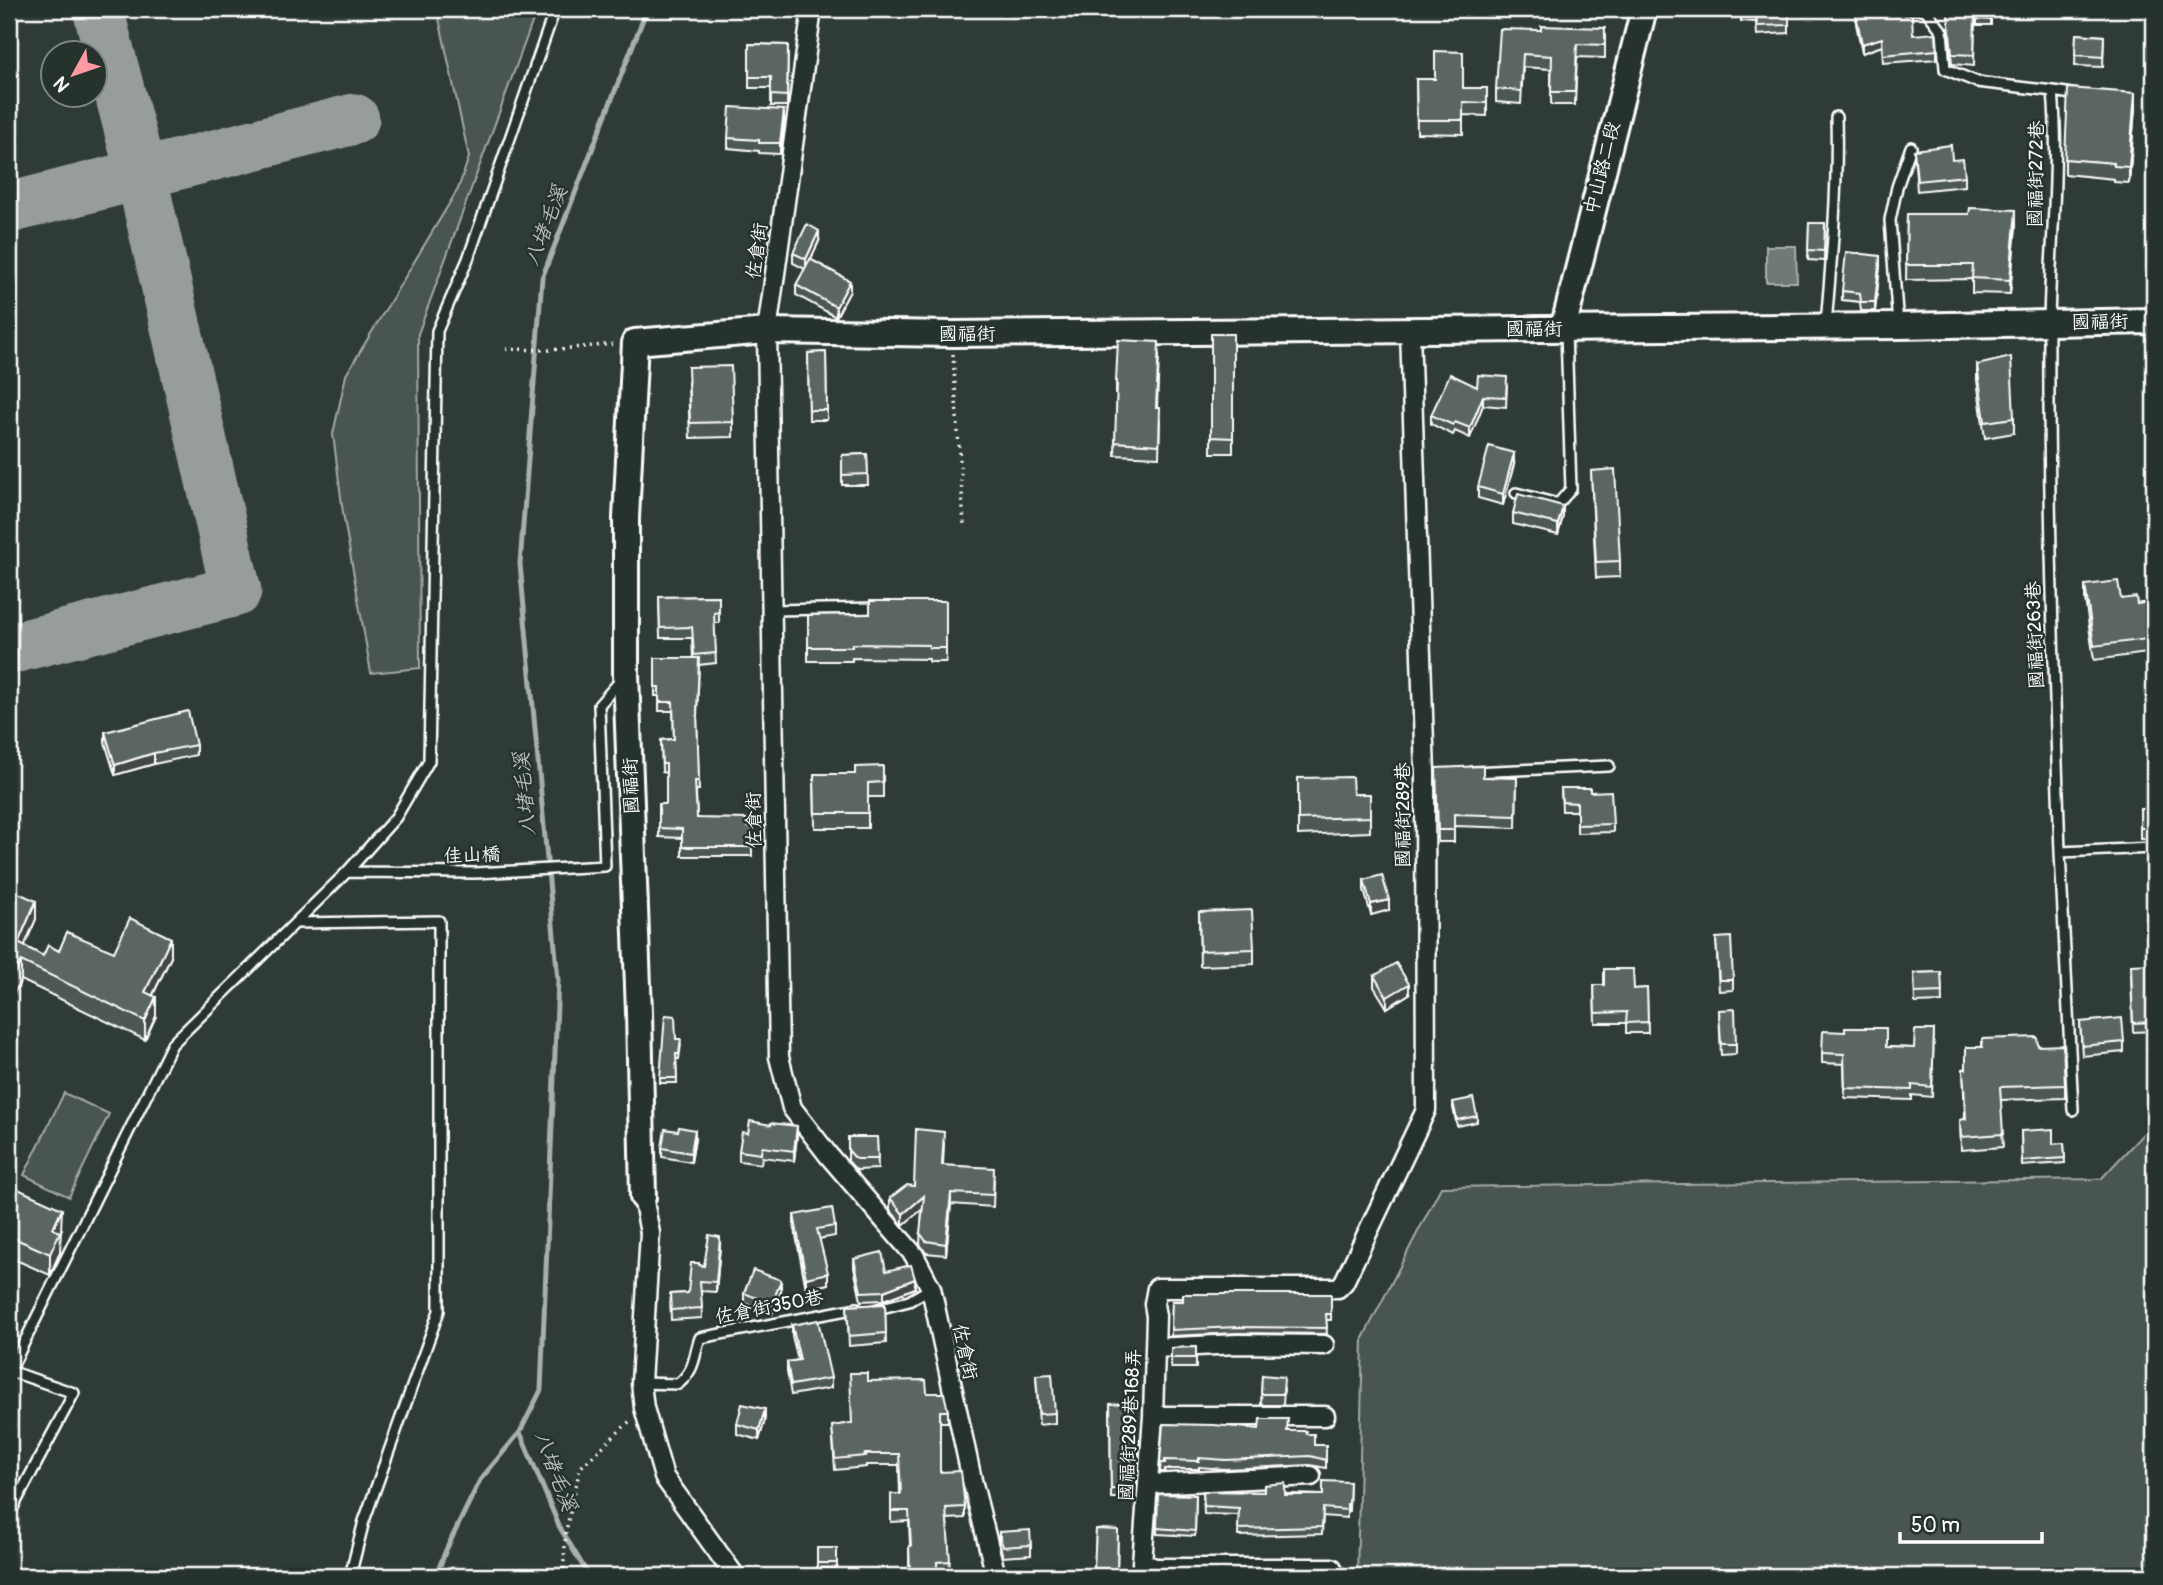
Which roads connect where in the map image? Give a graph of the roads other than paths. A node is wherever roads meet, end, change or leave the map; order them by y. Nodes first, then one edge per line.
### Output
1 (555, 9) edge
2 (811, 9) edge
3 (1644, 9) edge
4 (1903, 9) edge
5 (1925, 9) edge
6 (2053, 91) junction
7 (2092, 96) edge
8 (1836, 117) dead end
9 (1912, 147) dead end
10 (2154, 321) edge
11 (2049, 323) junction
12 (1826, 326) junction
13 (1898, 326) junction
14 (1564, 329) junction
15 (767, 331) junction
16 (1410, 331) junction
17 (1516, 493) edge
18 (894, 608) edge
19 (772, 610) junction
20 (626, 674) junction
21 (1609, 766) dead end
22 (1464, 772) edge
23 (2154, 848) edge
24 (2060, 852) junction
25 (347, 872) junction
26 (295, 923) junction
27 (2073, 1110) dead end
28 (643, 1197) joint
29 (1344, 1282) joint
30 (931, 1288) junction
31 (1324, 1345) dead end
32 (1155, 1348) junction
33 (9, 1370) edge
34 (641, 1383) junction
35 (1153, 1416) junction
36 (1325, 1416) dead end
37 (1311, 1476) dead end
38 (1149, 1484) junction
39 (9, 1515) edge
40 (1332, 1568) dead end
41 (350, 1576) edge
42 (735, 1576) edge
43 (996, 1576) edge

1 - 25 lane
2 - 15 street, 佐倉街
3 - 14 street, 中山路二段
4 - 5 lane
5 - 6 lane
6 - 7 lane
6 - 11 lane, 國福街272巷
8 - 12 lane
9 - 13 lane
10 - 11 street, 國福街
11 - 13 street, 國福街
11 - 24 lane, 國福街263巷
12 - 13 street, 國福街
12 - 14 street, 國福街
14 - 16 street, 國福街
14 - 17 lane
15 - 16 street, 國福街
15 - 19 street, 佐倉街
15 - 20 street, 國福街
16 - 29 street, 國福街289巷
18 - 19 lane
19 - 30 street, 佐倉街
20 - 25 lane, 佳山橋
20 - 28 street, 國福街
21 - 22 lane
23 - 24 lane
24 - 27 lane, 國福街263巷
25 - 26 lane
26 - 33 lane
26 - 41 lane
28 - 34 street
29 - 32 street, 國福街289巷168弄
30 - 34 lane, 佐倉街350巷
30 - 43 street, 佐倉街
31 - 32 street
32 - 35 street, 國福街289巷168弄
33 - 39 lane
34 - 42 street
35 - 36 street
35 - 38 street, 國福街289巷168弄
37 - 38 street
38 - 40 street, 國福街289巷168弄

